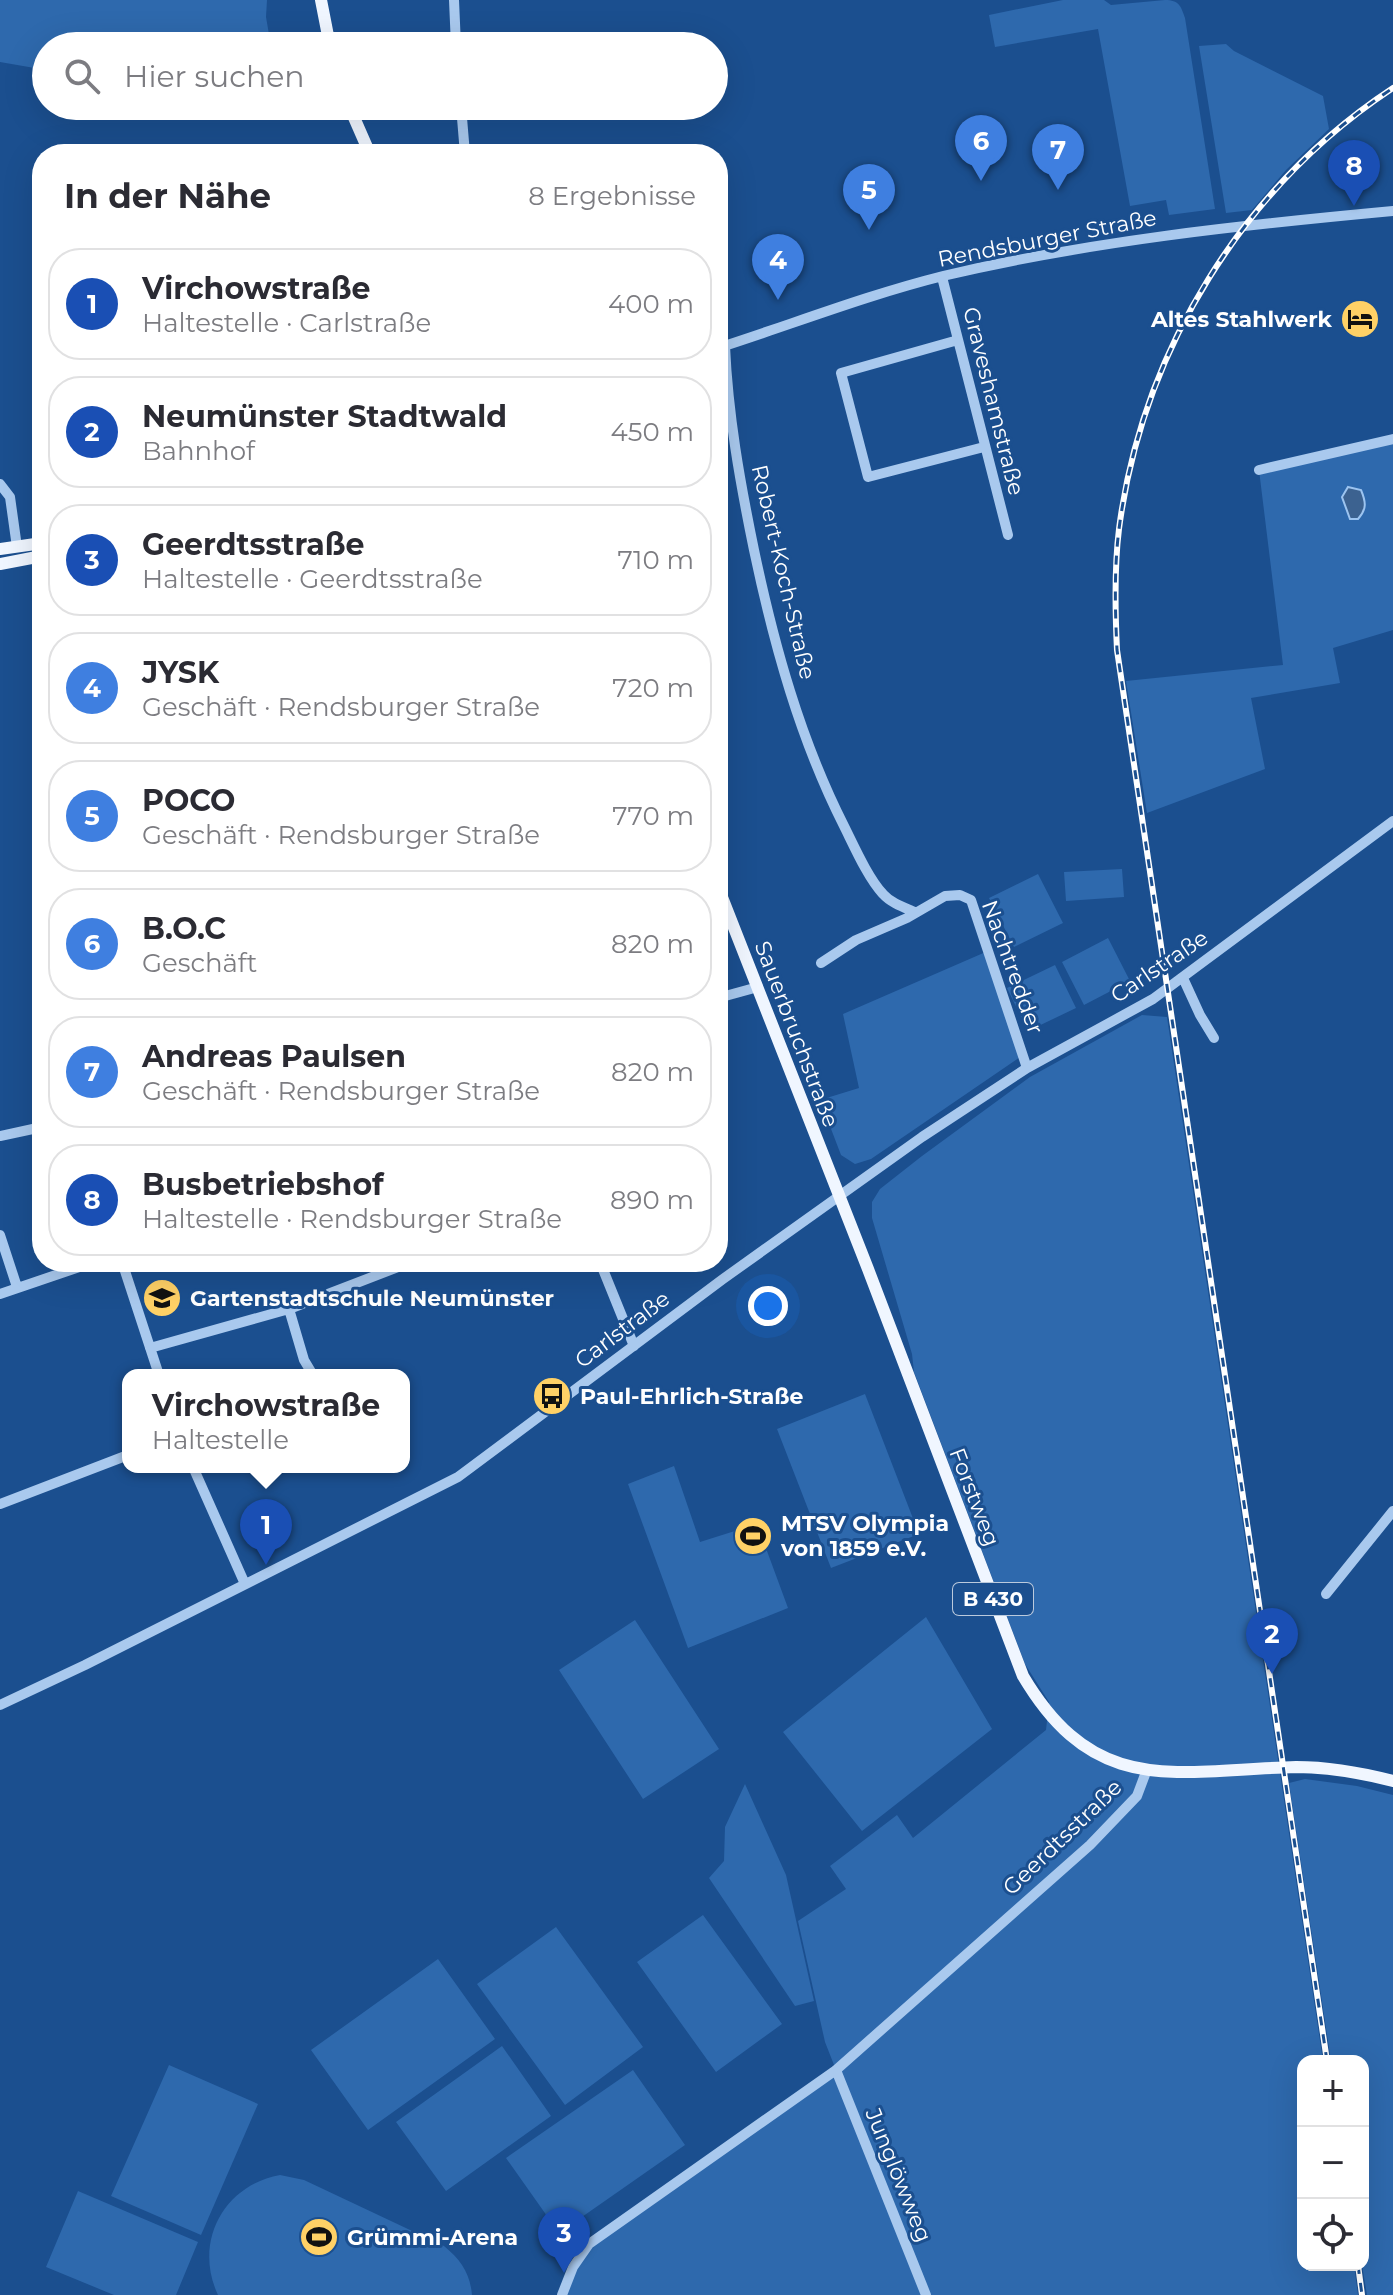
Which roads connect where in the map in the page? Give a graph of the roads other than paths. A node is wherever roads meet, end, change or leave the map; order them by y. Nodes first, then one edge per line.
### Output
1 (321, 0) edge
2 (454, 0) edge
3 (327, 32) edge
4 (455, 32) edge
5 (355, 120) edge
6 (462, 120) edge
7 (366, 144) edge
8 (464, 144) edge
9 (1393, 211) edge
10 (942, 277) junction
11 (958, 340) junction
12 (728, 345) edge
13 (728, 395) edge
14 (1393, 439) edge
15 (984, 447) junction
16 (1259, 470) dead end
17 (0, 484) edge
18 (1008, 535) dead end
19 (32, 545) edge
20 (17, 547) junction
21 (0, 549) edge
22 (32, 554) edge
23 (32, 558) edge
24 (0, 563) edge
25 (1393, 821) edge
26 (728, 912) edge
27 (915, 912) junction
28 (821, 963) dead end
29 (1183, 978) junction
30 (758, 987) junction
31 (728, 995) edge
32 (1214, 1038) dead end
33 (1027, 1068) junction
34 (32, 1129) edge
35 (0, 1136) edge
36 (838, 1197) junction
37 (0, 1235) edge
38 (63, 1272) edge
39 (125, 1272) edge
40 (385, 1272) edge
41 (604, 1272) edge
42 (17, 1287) junction
43 (0, 1294) edge
44 (289, 1309) junction
45 (634, 1346) junction
46 (150, 1348) junction
47 (157, 1369) edge
48 (309, 1369) edge
49 (122, 1457) edge
50 (196, 1473) edge
51 (0, 1504) edge
52 (1393, 1511) edge
53 (245, 1584) junction
54 (1326, 1594) dead end
55 (0, 1705) edge
56 (1146, 1772) junction
57 (1393, 1781) edge
58 (836, 2070) junction
59 (562, 2295) edge
60 (926, 2295) edge

1 - 3 main road
2 - 4 street
5 - 7 main road
6 - 8 street
9 - 10 street, Rendsburger Straße
10 - 11 street, Graveshamstraße
10 - 12 street, Rendsburger Straße
11 - 15 street, Graveshamstraße
11 - 15 street
13 - 27 street, Robert-Koch-Straße
14 - 16 street
15 - 18 street, Graveshamstraße
17 - 20 street
19 - 20 main road
20 - 21 main road
20 - 22 street
20 - 24 street
23 - 24 main road
25 - 29 street, Carlstraße
26 - 30 main road, Sauerbruchstraße / B 430
27 - 28 street, Nachtredder
27 - 33 street, Nachtredder
29 - 32 street
29 - 33 street, Carlstraße
30 - 31 street
30 - 36 main road, Sauerbruchstraße / B 430
33 - 36 street, Carlstraße
34 - 35 street
36 - 45 street, Carlstraße
36 - 56 main road, Forstweg / B 430
37 - 42 street
38 - 42 street
39 - 46 street
40 - 44 street
41 - 45 street
42 - 43 street
44 - 46 street
44 - 48 street
45 - 53 street, Carlstraße
46 - 47 street
49 - 51 street
50 - 53 street
52 - 54 street
53 - 55 street, Carlstraße
56 - 57 main road, Forstweg / B 430
56 - 58 street, Geerdtsstraße
58 - 59 street, Geerdtsstraße
58 - 60 street, Junglöwweg

